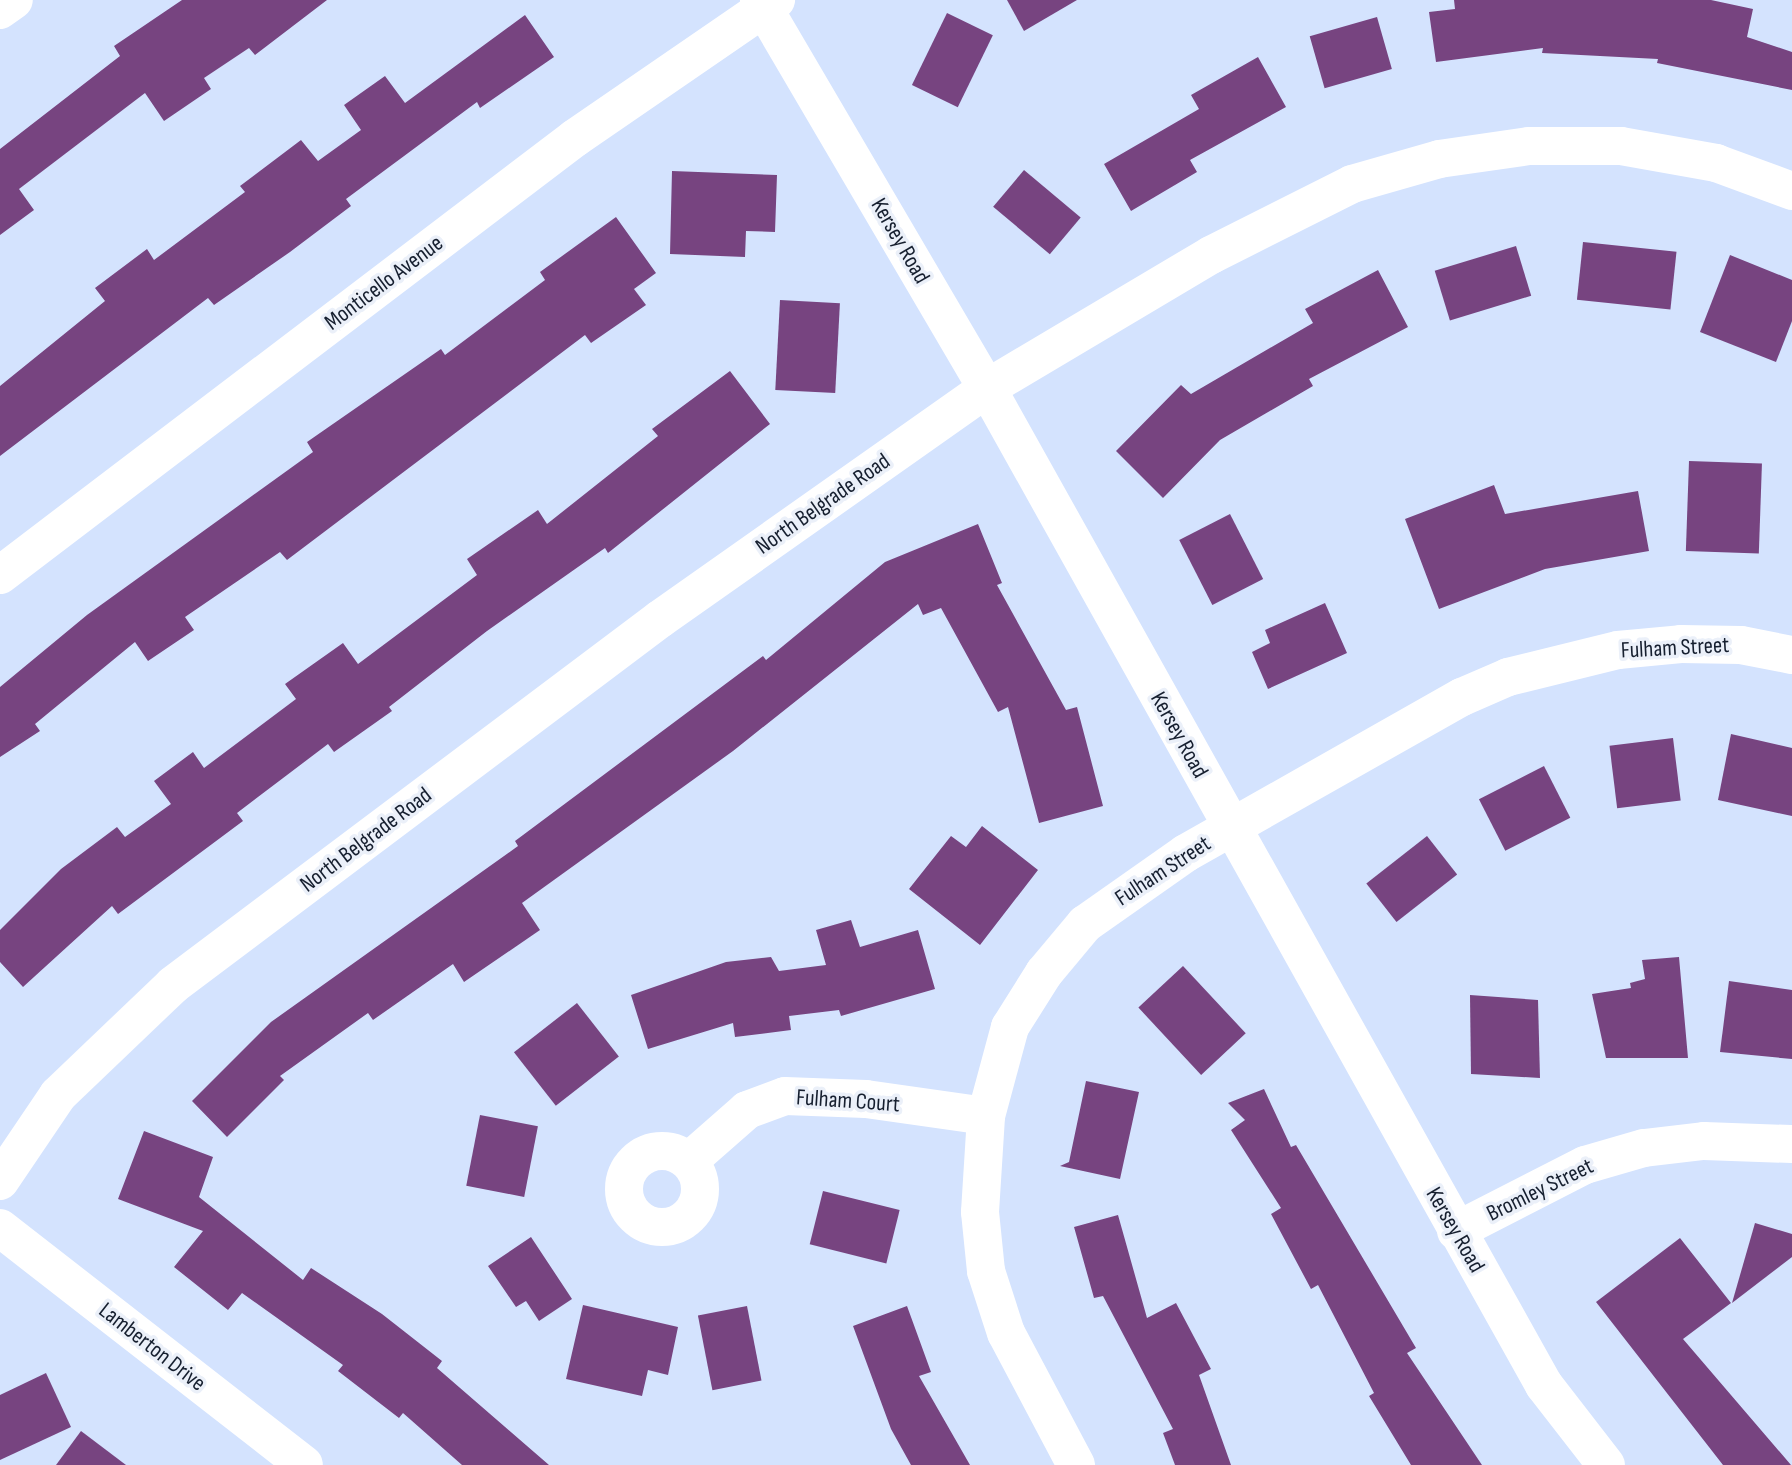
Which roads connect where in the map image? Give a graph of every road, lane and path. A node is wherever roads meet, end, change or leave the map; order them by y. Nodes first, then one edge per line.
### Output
1 (14, 0) edge
2 (766, 3) edge
3 (0, 10) edge
4 (1792, 191) edge
5 (987, 388) junction
6 (0, 575) edge
7 (1792, 655) edge
8 (1230, 828) junction
9 (986, 1116) junction
10 (1792, 1144) edge
11 (689, 1161) dead end
12 (0, 1181) edge
13 (0, 1228) edge
14 (1456, 1231) junction
15 (304, 1465) edge
16 (1076, 1465) edge
17 (1606, 1465) edge

1 - 3 street
2 - 5 street, Kersey Road
2 - 6 street, Monticello Avenue
4 - 5 street, North Belgrade Road
5 - 8 street, Kersey Road
5 - 12 street, North Belgrade Road
7 - 8 street, Fulham Street
8 - 9 street, Fulham Street
8 - 14 street, Kersey Road
9 - 11 street, Fulham Court
9 - 16 street, Fulham Street
10 - 14 street, Bromley Street
13 - 15 street, Lamberton Drive
14 - 17 street, Kersey Road

